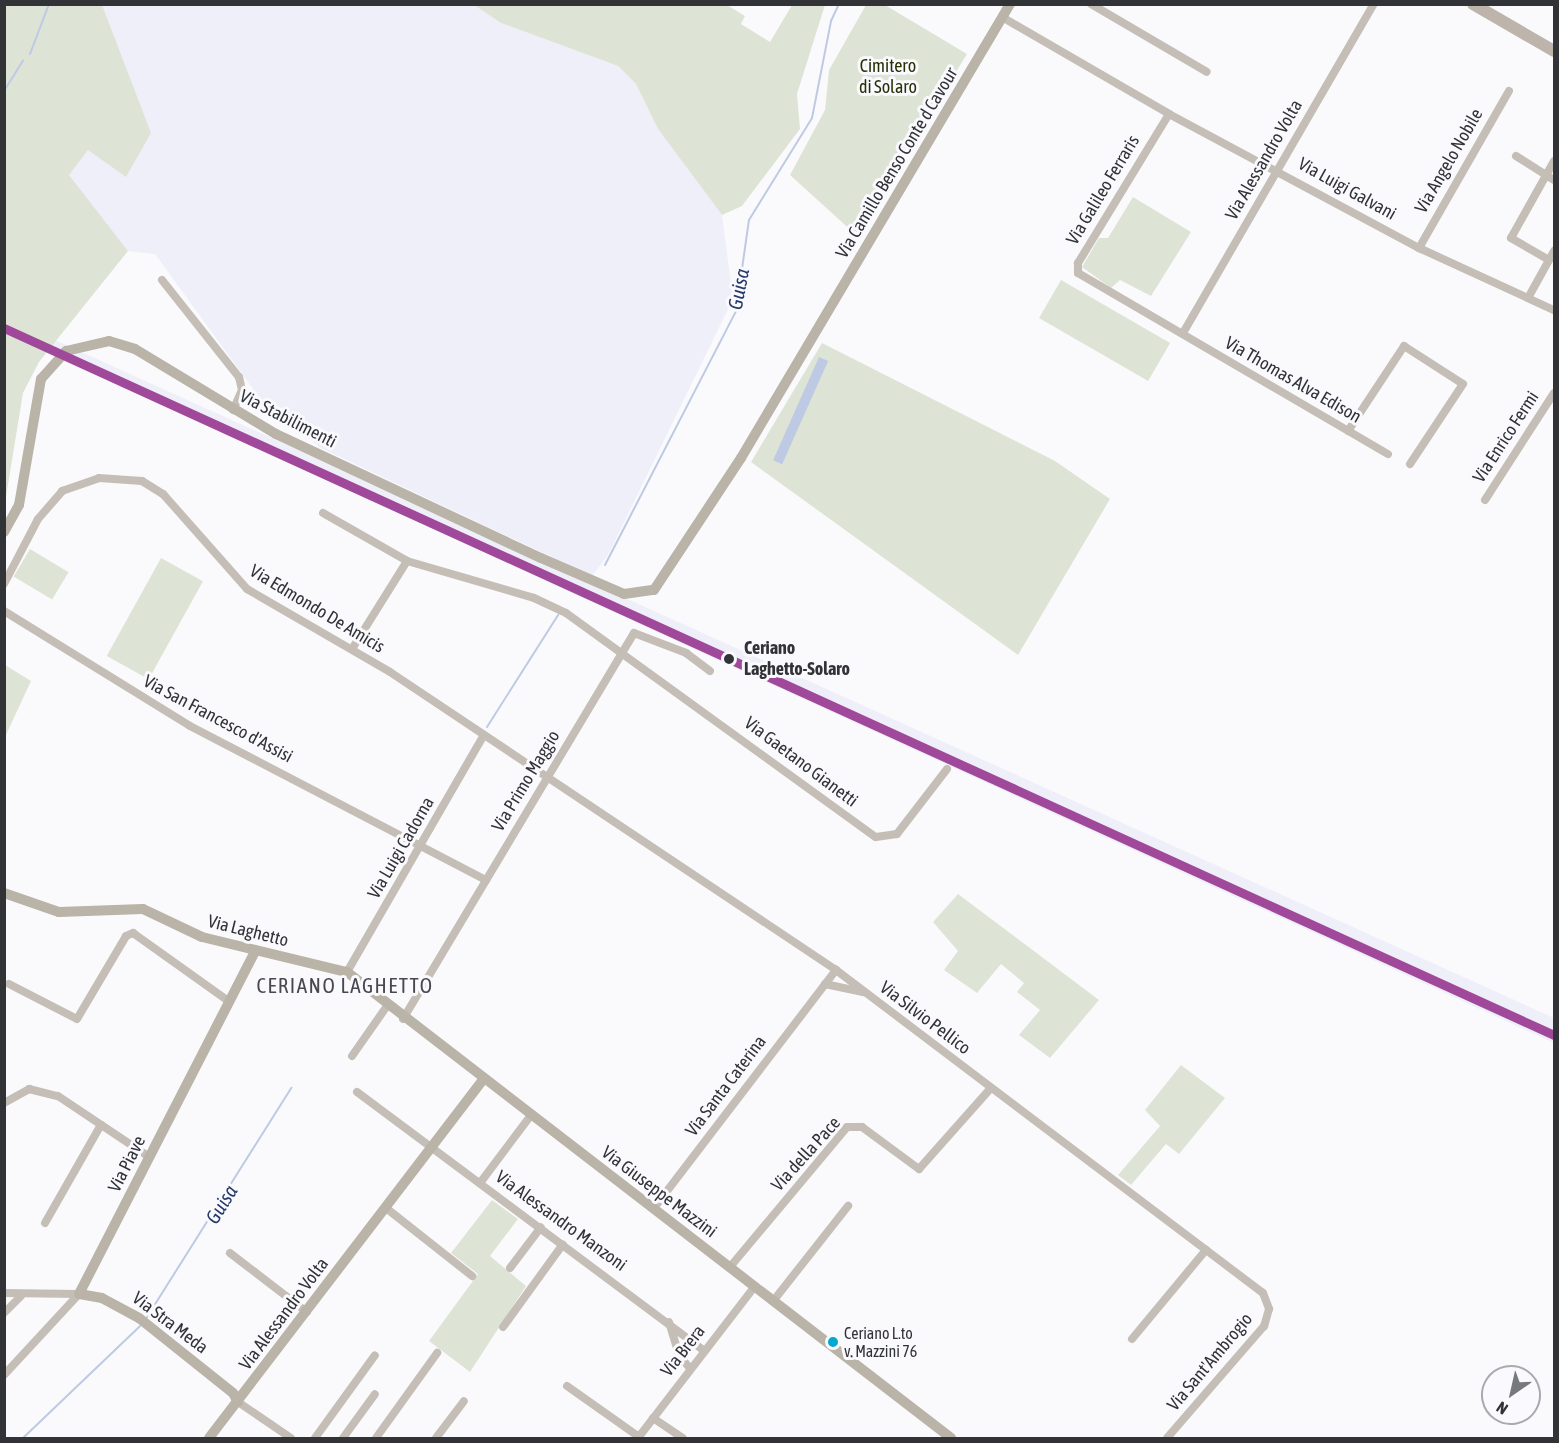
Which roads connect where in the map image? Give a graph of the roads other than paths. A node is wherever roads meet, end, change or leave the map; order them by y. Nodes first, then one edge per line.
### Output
1 (1010, 4) edge
2 (1090, 4) edge
3 (1374, 4) edge
4 (1473, 4) edge
5 (1486, 8) edge
6 (1002, 17) junction
7 (1554, 51) edge
8 (1207, 72) dead end
9 (1509, 91) dead end
10 (1169, 114) junction
11 (1515, 156) dead end
12 (1554, 161) edge
13 (1278, 170) junction
14 (1550, 177) edge
15 (1419, 248) junction
16 (1554, 251) edge
17 (1549, 260) junction
18 (162, 280) dead end
19 (1528, 298) junction
20 (1554, 310) edge
21 (1183, 333) junction
22 (1554, 393) edge
23 (233, 410) junction
24 (1348, 431) junction
25 (1388, 454) dead end
26 (1410, 464) dead end
27 (1485, 500) dead end
28 (323, 513) dead end
29 (4, 532) edge
30 (407, 561) junction
31 (15, 563) junction
32 (672, 569) joint
33 (4, 573) edge
34 (4, 584) edge
35 (4, 611) edge
36 (352, 650) junction
37 (623, 651) junction
38 (710, 670) dead end
39 (482, 738) junction
40 (947, 769) dead end
41 (549, 776) junction
42 (422, 846) junction
43 (486, 880) junction
44 (4, 893) edge
45 (255, 952) junction
46 (836, 970) junction
47 (347, 972) junction
48 (9, 984) dead end
49 (825, 984) junction
50 (863, 992) junction
51 (227, 1000) junction
52 (387, 1006) junction
53 (403, 1020) junction
54 (352, 1056) dead end
55 (483, 1078) junction
56 (991, 1088) junction
57 (357, 1092) dead end
58 (4, 1103) edge
59 (531, 1115) junction
60 (101, 1125) junction
61 (434, 1147) junction
62 (149, 1157) junction
63 (480, 1183) junction
64 (848, 1206) dead end
65 (386, 1208) junction
66 (654, 1208) junction
67 (45, 1223) dead end
68 (541, 1227) junction
69 (563, 1244) junction
70 (1206, 1250) junction
71 (230, 1253) dead end
72 (730, 1267) junction
73 (510, 1268) dead end
74 (472, 1276) dead end
75 (755, 1286) junction
76 (4, 1293) edge
77 (79, 1294) junction
78 (21, 1296) junction
79 (774, 1300) junction
80 (1268, 1304) joint
81 (307, 1312) junction
82 (4, 1313) edge
83 (669, 1321) junction
84 (502, 1327) dead end
85 (1132, 1339) dead end
86 (704, 1351) junction
87 (437, 1353) dead end
88 (375, 1355) dead end
89 (690, 1368) junction
90 (4, 1375) edge
91 (567, 1386) dead end
92 (375, 1394) dead end
93 (464, 1401) dead end
94 (238, 1402) junction
95 (653, 1418) junction
96 (209, 1438) edge
97 (291, 1438) edge
98 (315, 1438) edge
99 (343, 1438) edge
100 (376, 1438) edge
101 (436, 1438) edge
102 (638, 1438) edge
103 (683, 1438) edge
104 (951, 1438) edge
105 (1167, 1438) edge

1 - 6 street, Via Camillo Benso Conte d Cavour
2 - 8 street
3 - 13 street, Via Alessandro Volta
4 - 5 main road
5 - 7 main road
6 - 10 street, Via Luigi Galvani
6 - 32 street, Via Camillo Benso Conte d Cavour
9 - 15 street, Via Angelo Nobile
10 - 13 street, Via Luigi Galvani
10 - 21 street, Via Galileo Ferraris
11 - 14 street
12 - 14 street
13 - 15 street, Via Luigi Galvani
13 - 21 street, Via Alessandro Volta
14 - 17 street
15 - 19 street, Via Luigi Galvani
16 - 17 street
17 - 19 street
18 - 23 street
19 - 20 street, Via Luigi Galvani
21 - 24 street, Via Thomas Alva Edison
22 - 27 street, Via Enrico Fermi
23 - 29 street, Via Stabilimenti
23 - 32 street, Via Stabilimenti
24 - 25 street, Via Thomas Alva Edison
24 - 26 street
28 - 30 street, Via Gaetano Gianetti
30 - 36 street
30 - 37 street, Via Gaetano Gianetti
31 - 33 street, Via Edmondo De Amicis
31 - 34 street, Via Edmondo De Amicis
31 - 36 street, Via Edmondo De Amicis
35 - 42 street, Via San Francesco d'Assisi
36 - 39 street, Via Edmondo De Amicis
37 - 38 street, Via Primo Maggio
37 - 40 street, Via Gaetano Gianetti
37 - 41 street, Via Primo Maggio
39 - 41 street, Via Edmondo De Amicis
39 - 42 street, Via Luigi Cadorna
41 - 43 street, Via Primo Maggio
41 - 46 street, Via Silvio Pellico
42 - 43 street, Via San Francesco d'Assisi
42 - 47 street, Via Luigi Cadorna
43 - 53 street, Via Primo Maggio
44 - 45 street, Via Laghetto
45 - 47 street, Via Laghetto
45 - 51 street, Via Piave
46 - 49 street, Via Santa Caterina
46 - 50 street, Via Silvio Pellico
47 - 52 street, Via Giuseppe Mazzini
48 - 51 street
49 - 50 street
49 - 66 street, Via Santa Caterina
50 - 56 street, Via Silvio Pellico
51 - 62 street, Via Piave
52 - 53 street, Via Giuseppe Mazzini
52 - 54 street
53 - 55 street, Via Giuseppe Mazzini
55 - 59 street, Via Giuseppe Mazzini
55 - 61 street, Via Alessandro Volta
56 - 70 street, Via Silvio Pellico
56 - 72 street, Via della Pace
57 - 61 street, Via Alessandro Manzoni
58 - 60 street
59 - 63 street
59 - 66 street, Via Giuseppe Mazzini
60 - 62 street
60 - 67 street
61 - 63 street, Via Alessandro Manzoni
61 - 65 street, Via Alessandro Volta
62 - 77 street, Via Piave
63 - 68 street, Via Alessandro Manzoni
64 - 79 street
65 - 74 street
65 - 81 street, Via Alessandro Volta
66 - 72 street, Via Giuseppe Mazzini
68 - 69 street, Via Alessandro Manzoni
68 - 73 street
69 - 83 street, Via Alessandro Manzoni
69 - 84 street
70 - 80 street, Via Silvio Pellico
70 - 85 street
71 - 81 street
72 - 75 street, Via Giuseppe Mazzini
75 - 79 street, Via Giuseppe Mazzini
75 - 86 street, Via Brera
76 - 78 street, Via Stra Meda
77 - 78 street, Via Stra Meda
77 - 90 street, Via Piave
77 - 94 street, Via Stra Meda
78 - 82 street
79 - 104 street, Via Giuseppe Mazzini
80 - 105 street, Via Sant'Ambrogio
81 - 94 street, Via Alessandro Volta
83 - 86 street, Via Alessandro Manzoni
83 - 89 street
86 - 89 street, Via Brera
87 - 100 street
88 - 98 street
89 - 95 street, Via Brera
91 - 102 street
92 - 99 street
93 - 101 street
94 - 96 street, Via Alessandro Volta
94 - 97 street, Via Stra Meda
95 - 102 street, Via Brera
95 - 103 street

